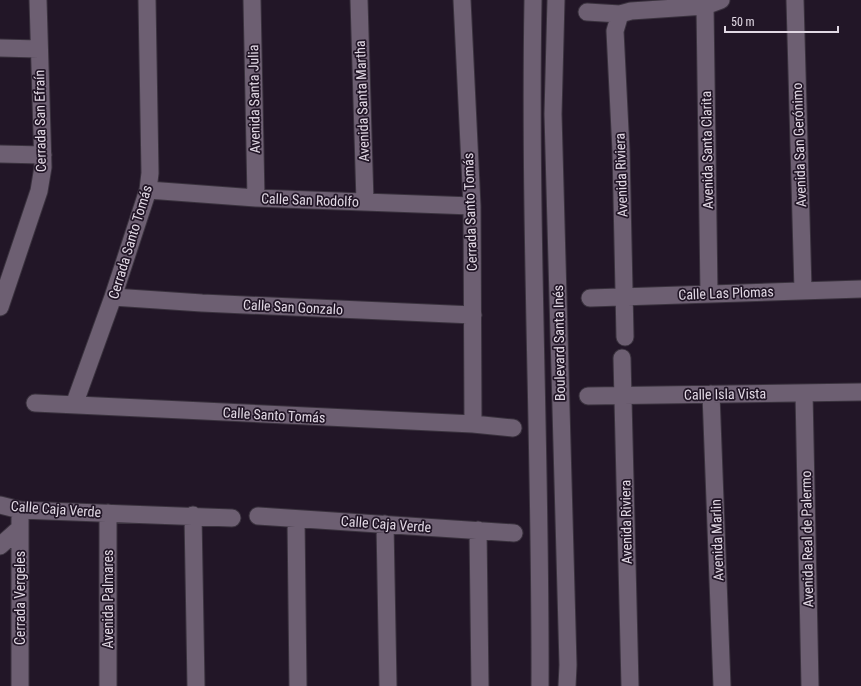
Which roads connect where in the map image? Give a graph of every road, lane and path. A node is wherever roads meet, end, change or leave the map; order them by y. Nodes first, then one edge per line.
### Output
1 (38, 0) edge
2 (147, 0) edge
3 (252, 0) edge
4 (360, 0) edge
5 (462, 0) edge
6 (533, 0) edge
7 (556, 0) edge
8 (721, 0) edge
9 (795, 0) edge
10 (705, 6) junction
11 (587, 12) dead end
12 (620, 14) junction
13 (0, 48) edge
14 (39, 49) junction
15 (0, 154) edge
16 (43, 155) junction
17 (148, 190) junction
18 (256, 198) junction
19 (365, 202) junction
20 (472, 206) junction
21 (7, 264) edge
22 (861, 289) edge
23 (803, 290) junction
24 (709, 294) junction
25 (624, 295) junction
26 (113, 297) junction
27 (590, 298) dead end
28 (0, 307) edge
29 (473, 315) junction
30 (625, 337) dead end
31 (622, 358) dead end
32 (861, 392) edge
33 (804, 393) junction
34 (711, 394) junction
35 (588, 396) dead end
36 (622, 396) junction
37 (34, 403) dead end
38 (74, 405) junction
39 (473, 424) junction
40 (513, 428) dead end
41 (0, 505) edge
42 (20, 510) junction
43 (108, 513) junction
44 (193, 516) junction
45 (258, 516) dead end
46 (232, 518) dead end
47 (296, 519) junction
48 (384, 524) junction
49 (20, 528) junction
50 (478, 530) junction
51 (514, 532) dead end
52 (0, 546) edge
53 (20, 686) edge
54 (108, 686) edge
55 (196, 686) edge
56 (298, 686) edge
57 (388, 686) edge
58 (480, 686) edge
59 (540, 686) edge
60 (567, 686) edge
61 (630, 686) edge
62 (722, 686) edge
63 (810, 686) edge

1 - 14 street, Cerrada San Efraín
2 - 17 street, Cerrada Santo Tomás
3 - 18 street, Avenida Santa Julia
4 - 19 street, Avenida Santa Martha
5 - 20 street, Cerrada Santo Tomás
6 - 59 street, Boulevard Santa Inés
7 - 60 street, Boulevard Santa Inés
8 - 10 street
9 - 23 street, Avenida San Gerónimo
10 - 12 street
10 - 24 street, Avenida Santa Clarita
11 - 12 street
12 - 25 street, Avenida Riviera
13 - 14 street
14 - 16 street, Cerrada San Efraín
15 - 16 street
16 - 21 street, Cerrada San Efraín
17 - 18 street, Calle San Rodolfo
17 - 26 street, Cerrada Santo Tomás
18 - 19 street, Calle San Rodolfo
19 - 20 street, Calle San Rodolfo
20 - 29 street, Cerrada Santo Tomás
21 - 28 street, Cerrada San Efraín
22 - 23 street, Calle Las Plomas
23 - 24 street, Calle Las Plomas
24 - 25 street, Calle Las Plomas
25 - 27 street, Calle Las Plomas
25 - 30 street, Avenida Riviera
26 - 29 street, Calle San Gonzalo
26 - 38 street, Cerrada Santo Tomás
29 - 39 street, Cerrada Santo Tomás
31 - 36 street, Avenida Riviera
32 - 33 street, Calle Isla Vista
33 - 34 street, Calle Isla Vista
33 - 63 street, Avenida Real de Palermo
34 - 36 street, Calle Isla Vista
34 - 62 street, Avenida Marlin
35 - 36 street, Calle Isla Vista
36 - 61 street, Avenida Riviera
37 - 38 street, Calle Santo Tomás
38 - 39 street, Calle Santo Tomás
39 - 40 street, Calle Santo Tomás
41 - 42 street, Calle Caja Verde
42 - 43 street, Calle Caja Verde
42 - 49 street, Cerrada Vergeles
43 - 44 street, Calle Caja Verde
43 - 54 street, Avenida Palmares
44 - 46 street, Calle Caja Verde
44 - 55 street
45 - 47 street, Calle Caja Verde
47 - 48 street, Calle Caja Verde
47 - 56 street
48 - 50 street, Calle Caja Verde
48 - 57 street
49 - 52 street
49 - 53 street, Cerrada Vergeles
50 - 51 street, Calle Caja Verde
50 - 58 street

